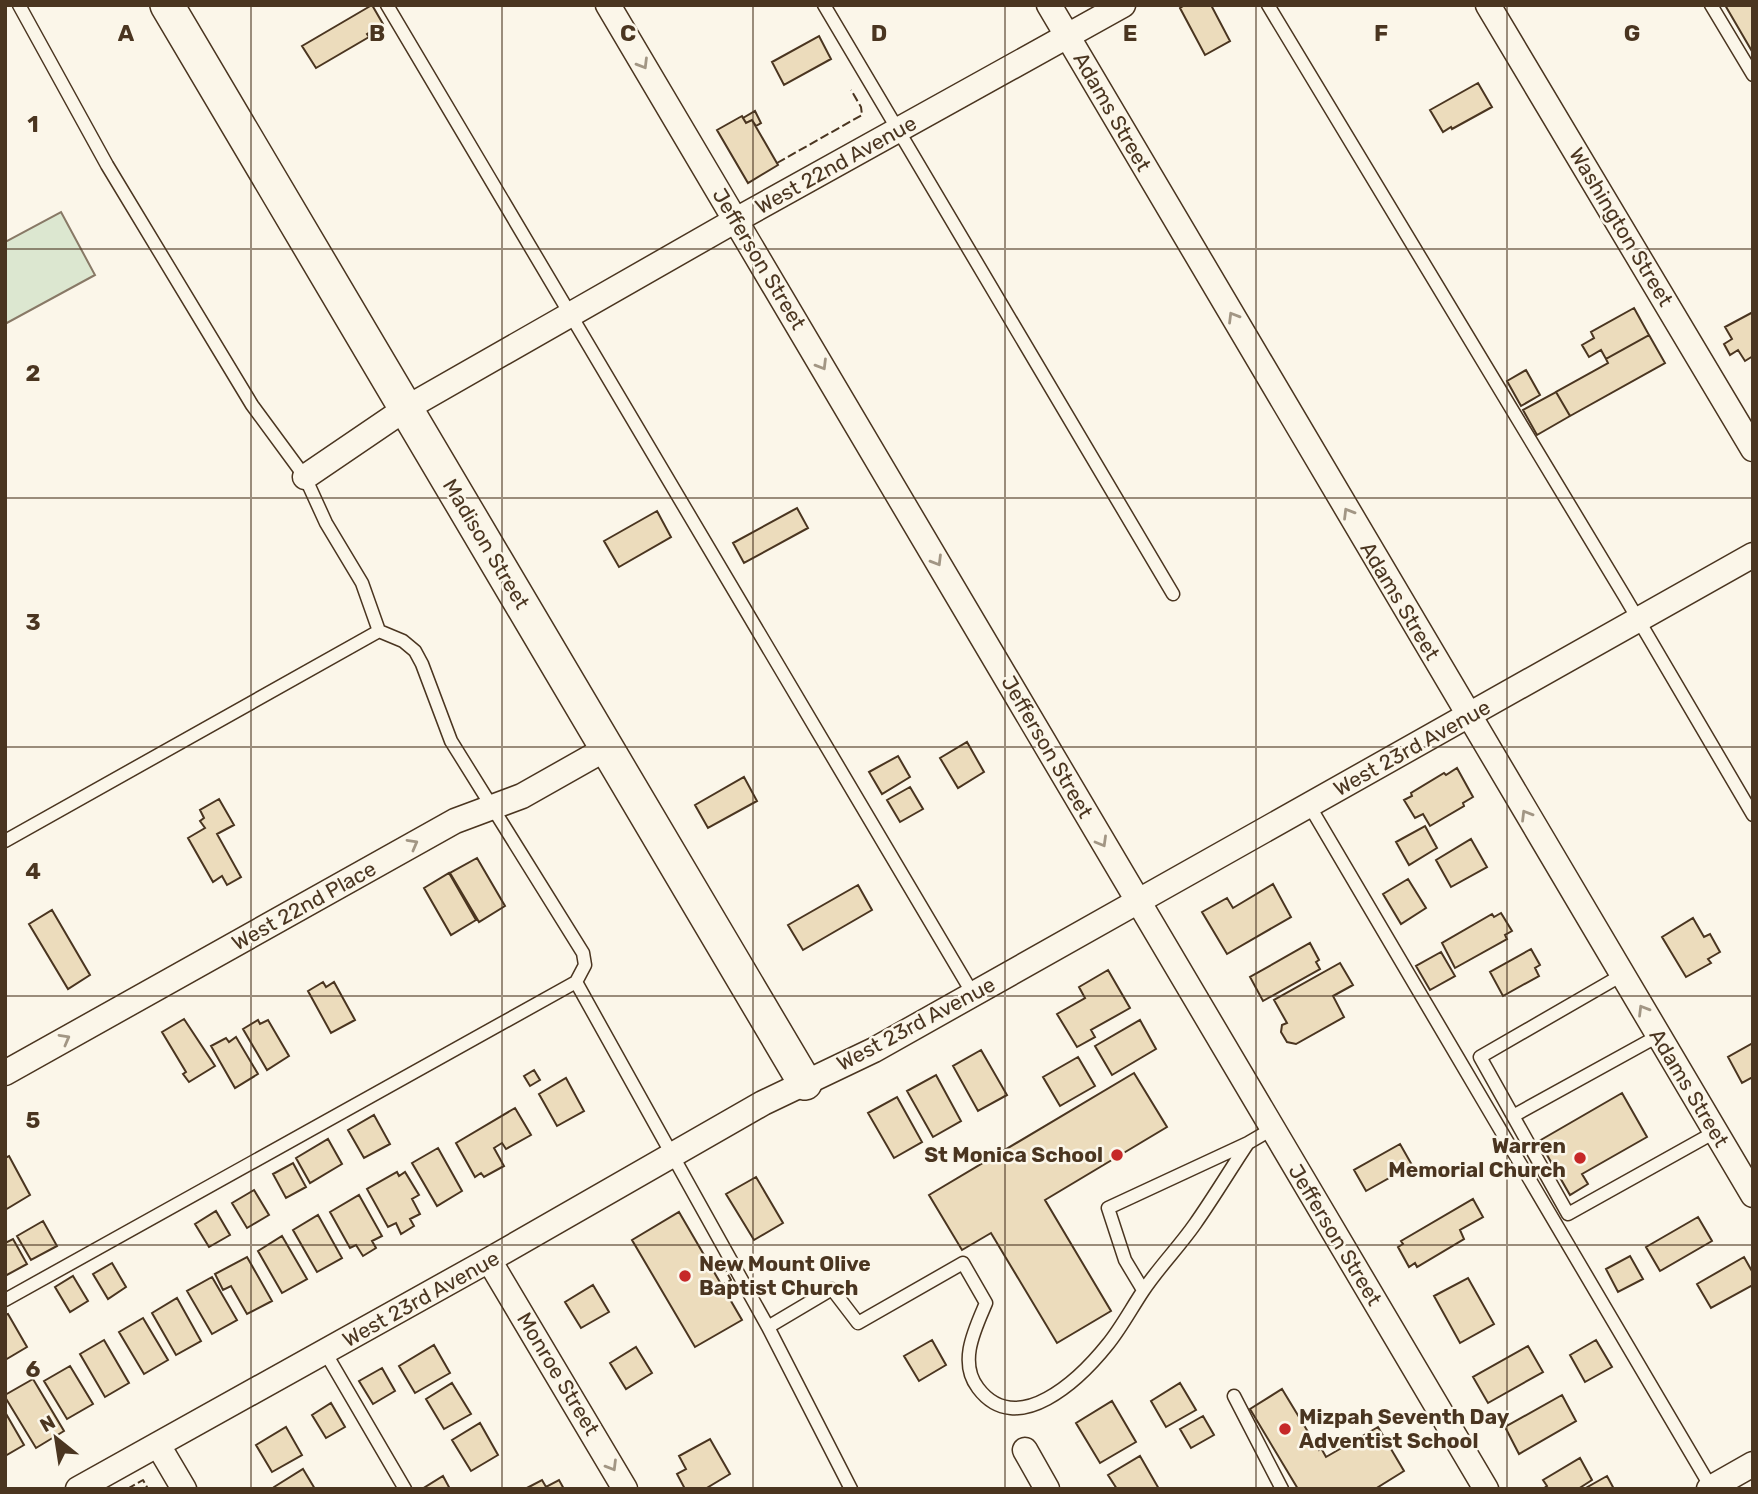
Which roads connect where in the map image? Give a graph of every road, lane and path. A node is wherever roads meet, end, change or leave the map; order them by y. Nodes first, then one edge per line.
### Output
1 (19, 5) edge
2 (166, 5) edge
3 (387, 5) edge
4 (608, 5) edge
5 (824, 5) edge
6 (1049, 5) edge
7 (1123, 5) edge
8 (1268, 5) edge
9 (1488, 5) edge
10 (1711, 5) edge
11 (1068, 37) junction
12 (1753, 75) edge
13 (897, 131) junction
14 (736, 220) junction
15 (571, 314) junction
16 (405, 409) junction
17 (1753, 449) edge
18 (305, 477) junction
19 (1753, 555) edge
20 (1173, 594) dead end
21 (1639, 621) junction
22 (379, 631) junction
23 (1468, 716) junction
24 (607, 748) junction
25 (1310, 806) junction
26 (493, 807) junction
27 (1753, 815) edge
28 (5, 841) edge
29 (1138, 902) junction
30 (1622, 975) junction
31 (576, 982) junction
32 (973, 994) junction
33 (1658, 1036) junction
34 (5, 1073) edge
35 (805, 1083) junction
36 (1513, 1116) junction
37 (1272, 1129) junction
38 (1715, 1132) junction
39 (1248, 1143) junction
40 (672, 1155) junction
41 (1753, 1195) edge
42 (489, 1260) junction
43 (1143, 1290) junction
44 (5, 1300) edge
45 (768, 1327) junction
46 (326, 1352) junction
47 (1234, 1396) dead end
48 (158, 1445) junction
49 (1025, 1450) dead end
50 (1753, 1464) edge
51 (1711, 1488) edge
52 (78, 1489) edge
53 (184, 1489) edge
54 (405, 1489) edge
55 (625, 1489) edge
56 (851, 1489) edge
57 (1047, 1489) edge
58 (1282, 1489) edge
59 (1486, 1489) edge

1 - 18 lane
2 - 16 street, Madison Street
3 - 15 lane
4 -> 14 street, Jefferson Street
5 - 13 lane
6 - 11 street, Adams Street
7 - 11 street, West 22nd Avenue
8 - 21 lane
9 - 17 street, Washington Street
10 - 12 lane
11 - 13 street, West 22nd Avenue
23 -> 11 street, Adams Street
13 - 14 street, West 22nd Avenue
13 - 20 lane
14 - 15 street, West 22nd Avenue
14 -> 29 street, Jefferson Street
15 - 16 street, West 22nd Avenue
15 - 32 lane
16 - 18 street, West 22nd Avenue
16 - 24 street, Madison Street
18 - 22 lane
19 - 21 street, West 23rd Avenue
21 - 23 street, West 23rd Avenue
21 - 27 lane
22 - 26 lane
22 - 28 lane
23 - 25 street, West 23rd Avenue
30 -> 23 street, Adams Street
24 - 26 street, West 22nd Place
24 - 35 street, Madison Street
25 - 29 street, West 23rd Avenue
25 - 51 lane
26 - 31 lane
34 -> 26 street, West 22nd Place
29 - 32 street, West 23rd Avenue
29 - 37 street, Jefferson Street
33 -> 30 street, Adams Street
30 - 36 lane
31 - 40 lane
31 - 44 lane
32 - 35 street, West 23rd Avenue
33 - 36 lane
33 - 38 street, Adams Street
35 - 40 street, West 23rd Avenue
36 - 38 lane
37 - 39 lane
37 - 59 street, Jefferson Street
38 - 41 street, Adams Street
39 - 43 lane
39 - 43 lane
40 - 42 street, West 23rd Avenue
40 - 45 lane
42 - 46 street, West 23rd Avenue
42 -> 55 street, Monroe Street
43 - 45 lane
45 - 56 lane
46 - 48 street, West 23rd Avenue
46 - 54 lane
47 - 58 lane
48 - 52 street, West 23rd Avenue
48 - 53 street
49 - 57 street
50 - 51 street

